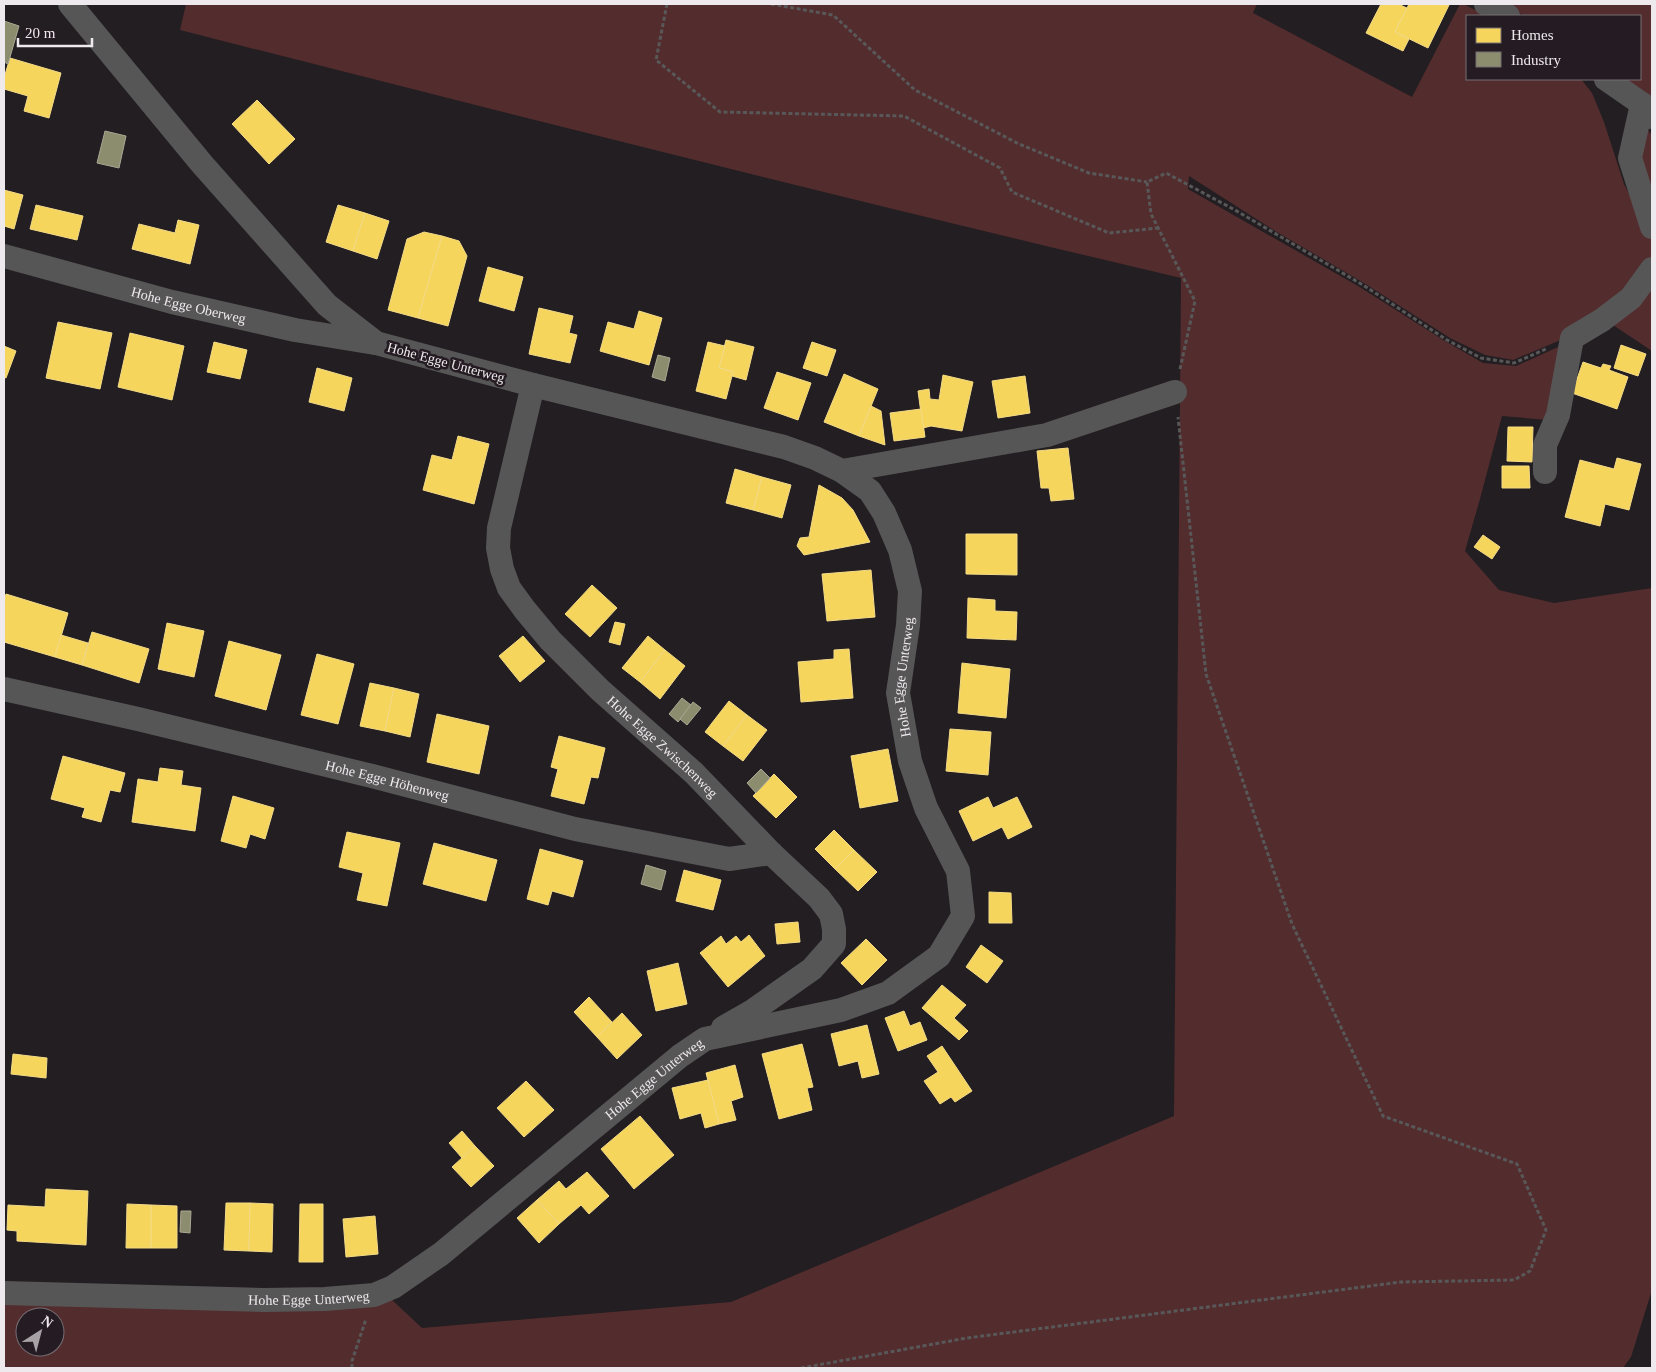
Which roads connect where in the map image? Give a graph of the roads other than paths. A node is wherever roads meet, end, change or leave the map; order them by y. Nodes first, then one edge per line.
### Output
1 (70, 4) edge
2 (1486, 4) edge
3 (1506, 15) edge
4 (1607, 80) edge
5 (1647, 113) edge
6 (1652, 227) edge
7 (4, 256) edge
8 (1652, 269) edge
9 (376, 343) junction
10 (533, 386) junction
11 (1175, 392) road end
12 (842, 471) junction
13 (1545, 472) dead end
14 (4, 689) edge
15 (771, 853) junction
16 (704, 1040) junction
17 (4, 1293) edge

1 - 9 street, Hohe Egge Unterweg
2 - 3 street
4 - 5 street
5 - 6 street
7 - 9 street, Hohe Egge Oberweg
8 - 13 street
9 - 10 street, Hohe Egge Unterweg
10 - 12 street, Hohe Egge Unterweg
10 - 15 street, Hohe Egge Zwischenweg
11 - 12 street
12 - 16 street, Hohe Egge Unterweg
14 - 15 street, Hohe Egge Höhenweg
15 - 16 street, Hohe Egge Zwischenweg
16 - 17 street, Hohe Egge Unterweg

